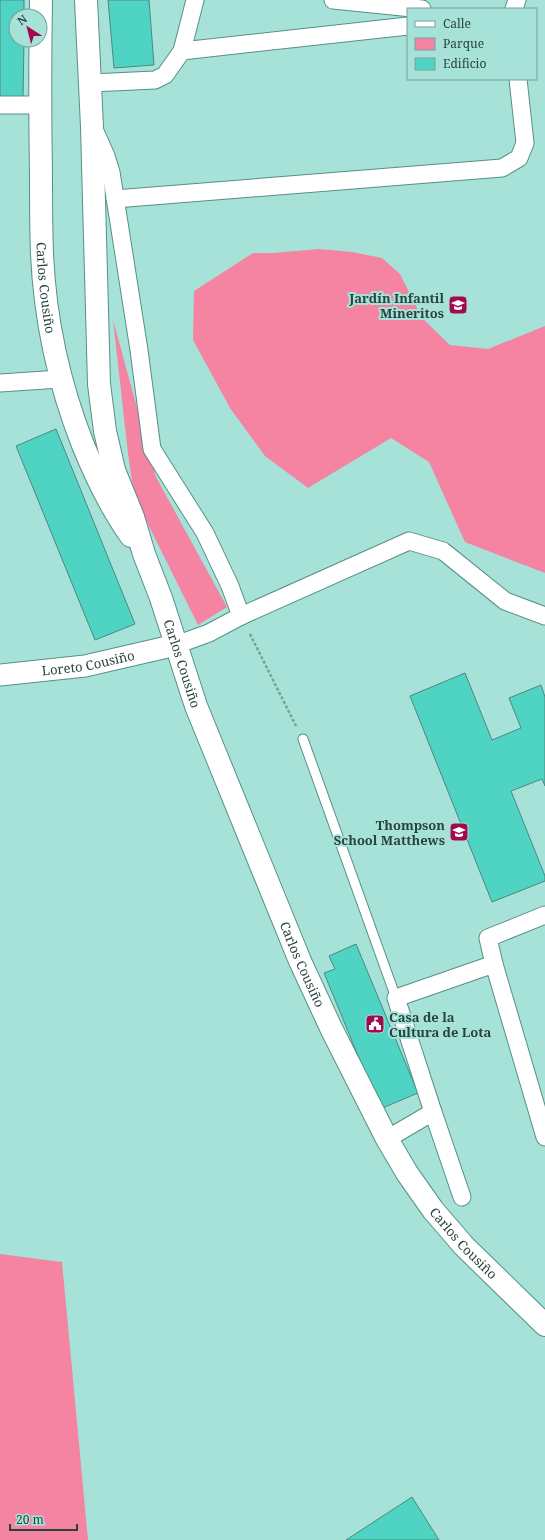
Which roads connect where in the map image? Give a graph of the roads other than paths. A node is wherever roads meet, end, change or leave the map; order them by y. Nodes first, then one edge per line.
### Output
1 (41, 0) edge
2 (86, 0) edge
3 (195, 0) edge
4 (333, 0) edge
5 (412, 8) edge
6 (407, 26) edge
7 (182, 51) junction
8 (518, 80) edge
9 (91, 83) junction
10 (0, 105) edge
11 (40, 105) junction
12 (92, 127) junction
13 (114, 199) junction
14 (60, 379) junction
15 (0, 383) edge
16 (144, 554) junction
17 (242, 616) junction
18 (545, 616) edge
19 (176, 645) junction
20 (0, 675) edge
21 (303, 739) road end
22 (545, 915) edge
23 (494, 964) junction
24 (396, 998) junction
25 (433, 1112) junction
26 (545, 1137) edge
27 (387, 1139) junction
28 (462, 1197) dead end
29 (545, 1325) edge

1 - 11 main road, Carlos Cousiño
2 - 9 main road, Carlos Cousiño
3 - 7 street
4 - 5 street
6 - 7 street
7 - 9 street
8 - 13 street
9 - 12 main road, Carlos Cousiño
10 - 11 street
11 - 14 main road, Carlos Cousiño
12 - 13 street
12 - 16 main road, Carlos Cousiño
13 - 17 street
14 - 15 street
14 - 16 main road, Carlos Cousiño
16 - 19 main road, Carlos Cousiño
17 - 18 street
17 - 19 street
19 - 20 street, Loreto Cousiño
19 - 27 main road, Carlos Cousiño
21 - 24 lane
22 - 23 street
23 - 24 street
23 - 26 street
24 - 25 street
25 - 27 street
25 - 28 street
27 - 29 main road, Carlos Cousiño

